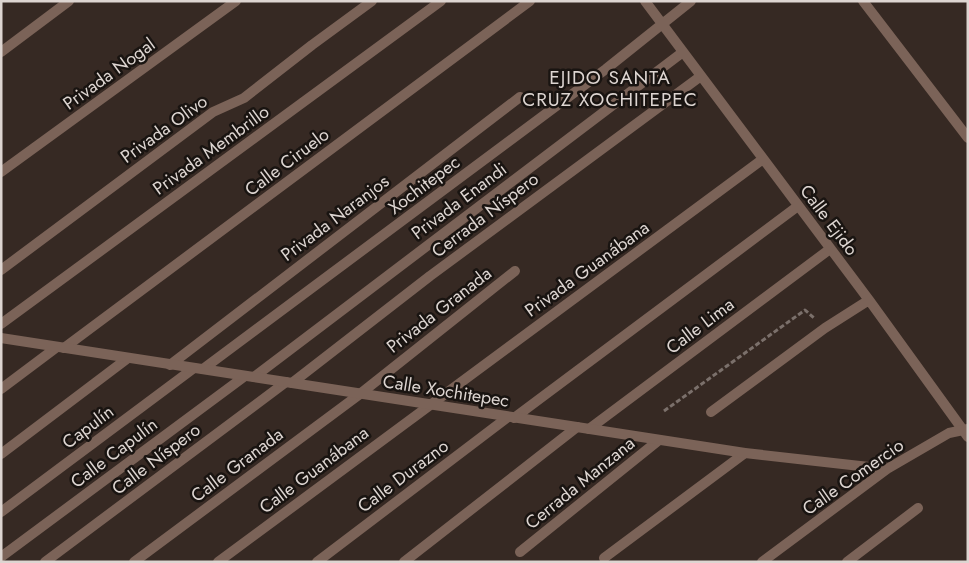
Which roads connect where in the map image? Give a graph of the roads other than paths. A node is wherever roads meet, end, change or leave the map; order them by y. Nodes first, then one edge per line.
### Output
1 (69, 1) edge
2 (236, 1) edge
3 (372, 1) edge
4 (441, 1) edge
5 (530, 1) edge
6 (645, 1) edge
7 (691, 1) edge
8 (863, 1) edge
9 (663, 25) junction
10 (1, 52) edge
11 (683, 52) junction
12 (700, 76) junction
13 (520, 98) dead end
14 (968, 138) edge
15 (763, 159) junction
16 (1, 172) edge
17 (798, 206) junction
18 (830, 249) junction
19 (1, 270) edge
20 (514, 270) dead end
21 (868, 300) junction
22 (1, 324) edge
23 (1, 338) edge
24 (60, 347) junction
25 (128, 358) junction
26 (170, 364) junction
27 (199, 369) junction
28 (250, 377) junction
29 (289, 383) junction
30 (1, 389) edge
31 (360, 394) junction
32 (430, 404) junction
33 (711, 412) dead end
34 (511, 417) junction
35 (578, 427) junction
36 (589, 429) junction
37 (966, 432) edge
38 (660, 440) junction
39 (745, 453) junction
40 (1, 454) edge
41 (887, 470) junction
42 (918, 508) dead end
43 (1, 512) edge
44 (520, 552) dead end
45 (1, 557) edge
46 (604, 558) dead end
47 (45, 562) edge
48 (134, 562) edge
49 (218, 562) edge
50 (317, 562) edge
51 (404, 562) edge
52 (762, 562) edge
53 (847, 562) edge

1 - 10 street
2 - 16 street, Privada Nogal
3 - 19 street, Privada Olivo
4 - 22 street, Privada Membrillo
5 - 24 street, Calle Ciruelo
6 - 9 street, Calle Ejido
7 - 9 street
8 - 14 street
9 - 11 street, Calle Ejido
9 - 27 street, Xochitepec
11 - 12 street, Calle Ejido
11 - 28 street, Privada Enandi
12 - 15 street, Calle Ejido
12 - 29 street, Cerrada Níspero
13 - 26 street, Privada Naranjos
15 - 17 street, Calle Ejido
15 - 32 street, Privada Guanábana
17 - 18 street, Calle Ejido
17 - 34 street, Calle Durazno
18 - 21 street, Calle Ejido
18 - 36 street, Calle Lima
20 - 31 street, Privada Granada
21 - 33 street
21 - 37 street, Calle Ejido
23 - 24 street, Calle Xochitepec
24 - 25 street, Calle Xochitepec
24 - 30 street, Calle Ciruelo
25 - 26 street, Calle Xochitepec
25 - 40 street
26 - 27 street, Calle Xochitepec
27 - 28 street, Calle Xochitepec
27 - 43 street, Capulín
28 - 29 street, Calle Xochitepec
28 - 45 street, Calle Capulín
29 - 31 street, Calle Xochitepec
29 - 47 street, Calle Níspero
31 - 32 street, Calle Xochitepec
31 - 48 street, Calle Granada
32 - 34 street, Calle Xochitepec
32 - 49 street, Calle Guanábana
34 - 35 street, Calle Xochitepec
34 - 50 street, Calle Durazno
35 - 36 street, Calle Xochitepec
35 - 51 street
36 - 38 street, Calle Xochitepec
37 - 41 street, Calle Comercio
38 - 39 street, Calle Xochitepec
38 - 44 street, Cerrada Manzana
39 - 41 street, Calle Xochitepec
39 - 46 street
41 - 52 street, Calle Comercio
42 - 53 street

